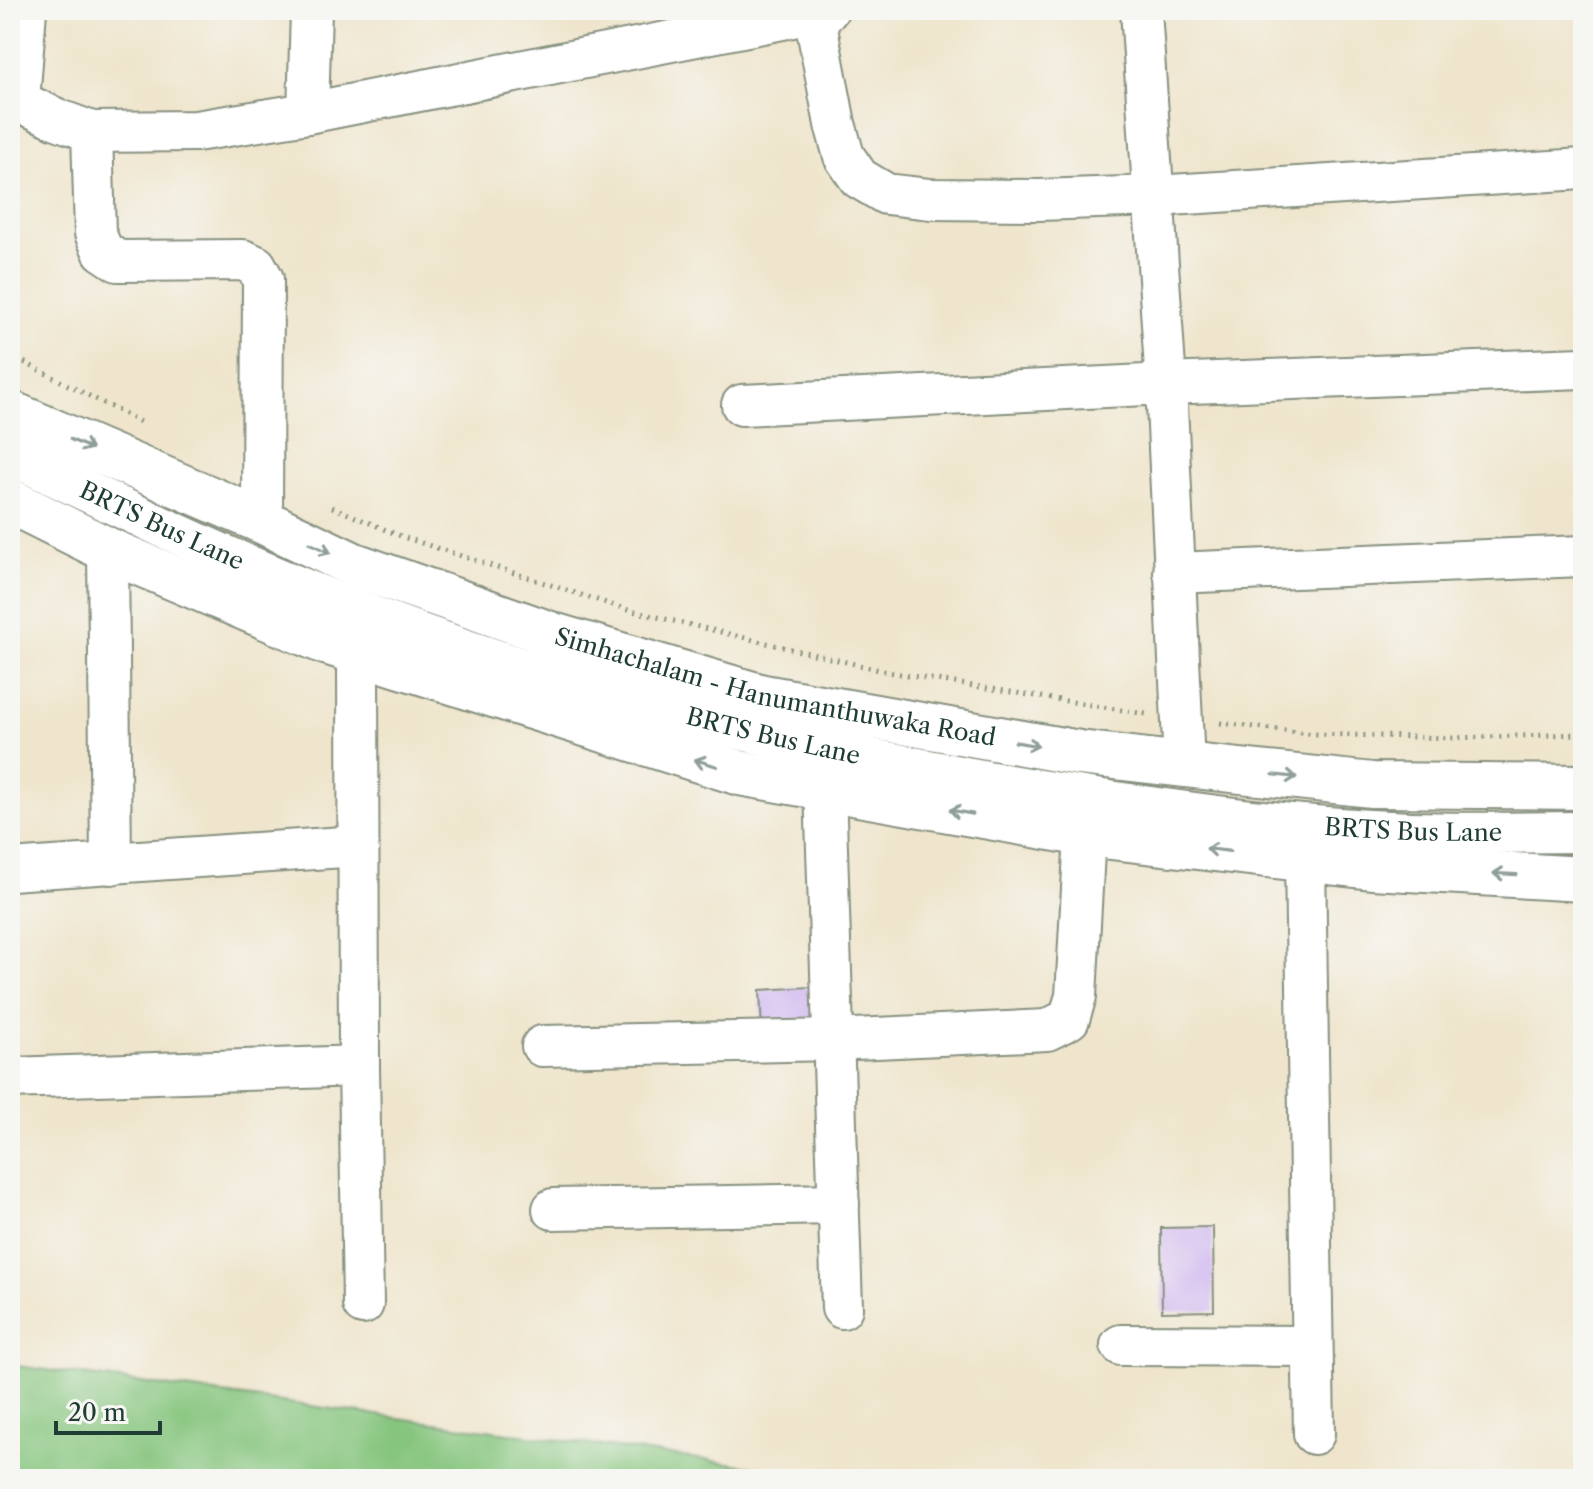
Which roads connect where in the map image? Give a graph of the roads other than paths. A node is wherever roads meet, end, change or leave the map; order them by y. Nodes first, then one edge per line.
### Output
1 (26, 10) edge
2 (311, 10) edge
3 (1141, 10) edge
4 (802, 13) edge
5 (14, 99) edge
6 (308, 113) junction
7 (92, 132) junction
8 (1583, 169) edge
9 (1155, 196) junction
10 (1583, 368) edge
11 (1166, 384) junction
12 (742, 405) dead end
13 (10, 413) edge
14 (10, 454) edge
15 (10, 501) edge
16 (262, 521) junction
17 (108, 550) junction
18 (1583, 556) edge
19 (1174, 573) junction
20 (358, 654) junction
21 (1184, 765) junction
22 (1583, 787) edge
23 (825, 788) junction
24 (1583, 832) edge
25 (1085, 834) junction
26 (358, 846) junction
27 (1305, 859) junction
28 (111, 864) junction
29 (10, 870) edge
30 (1583, 879) edge
31 (833, 1040) junction
32 (542, 1046) dead end
33 (359, 1066) junction
34 (10, 1078) edge
35 (839, 1204) junction
36 (553, 1209) dead end
37 (363, 1304) dead end
38 (842, 1308) dead end
39 (1121, 1345) dead end
40 (1312, 1346) junction
41 (1314, 1434) dead end

1 - 5 street
2 - 6 street
3 - 9 street
4 - 6 street
4 - 9 street
5 - 7 street
6 - 7 street
7 - 16 street
8 - 9 street
9 - 11 street
10 - 11 street
11 - 12 street
11 - 19 street
13 -> 16 main road, Simhachalam - Hanumanthuwaka Road
14 - 24 street, BRTS Bus Lane
15 - 17 main road
16 -> 21 main road, Simhachalam - Hanumanthuwaka Road
17 - 20 main road
17 - 28 street
18 - 19 street
19 - 21 street
23 -> 20 main road
20 - 26 street
21 -> 22 main road, Simhachalam - Hanumanthuwaka Road
25 -> 23 main road
23 - 31 street
27 -> 25 main road
25 - 31 street
26 - 28 street
26 - 33 street
30 -> 27 main road
27 - 40 street
28 - 29 street
31 - 32 street
31 - 35 street
33 - 34 street
33 - 37 street
35 - 36 street
35 - 38 street
39 - 40 street
40 - 41 street

